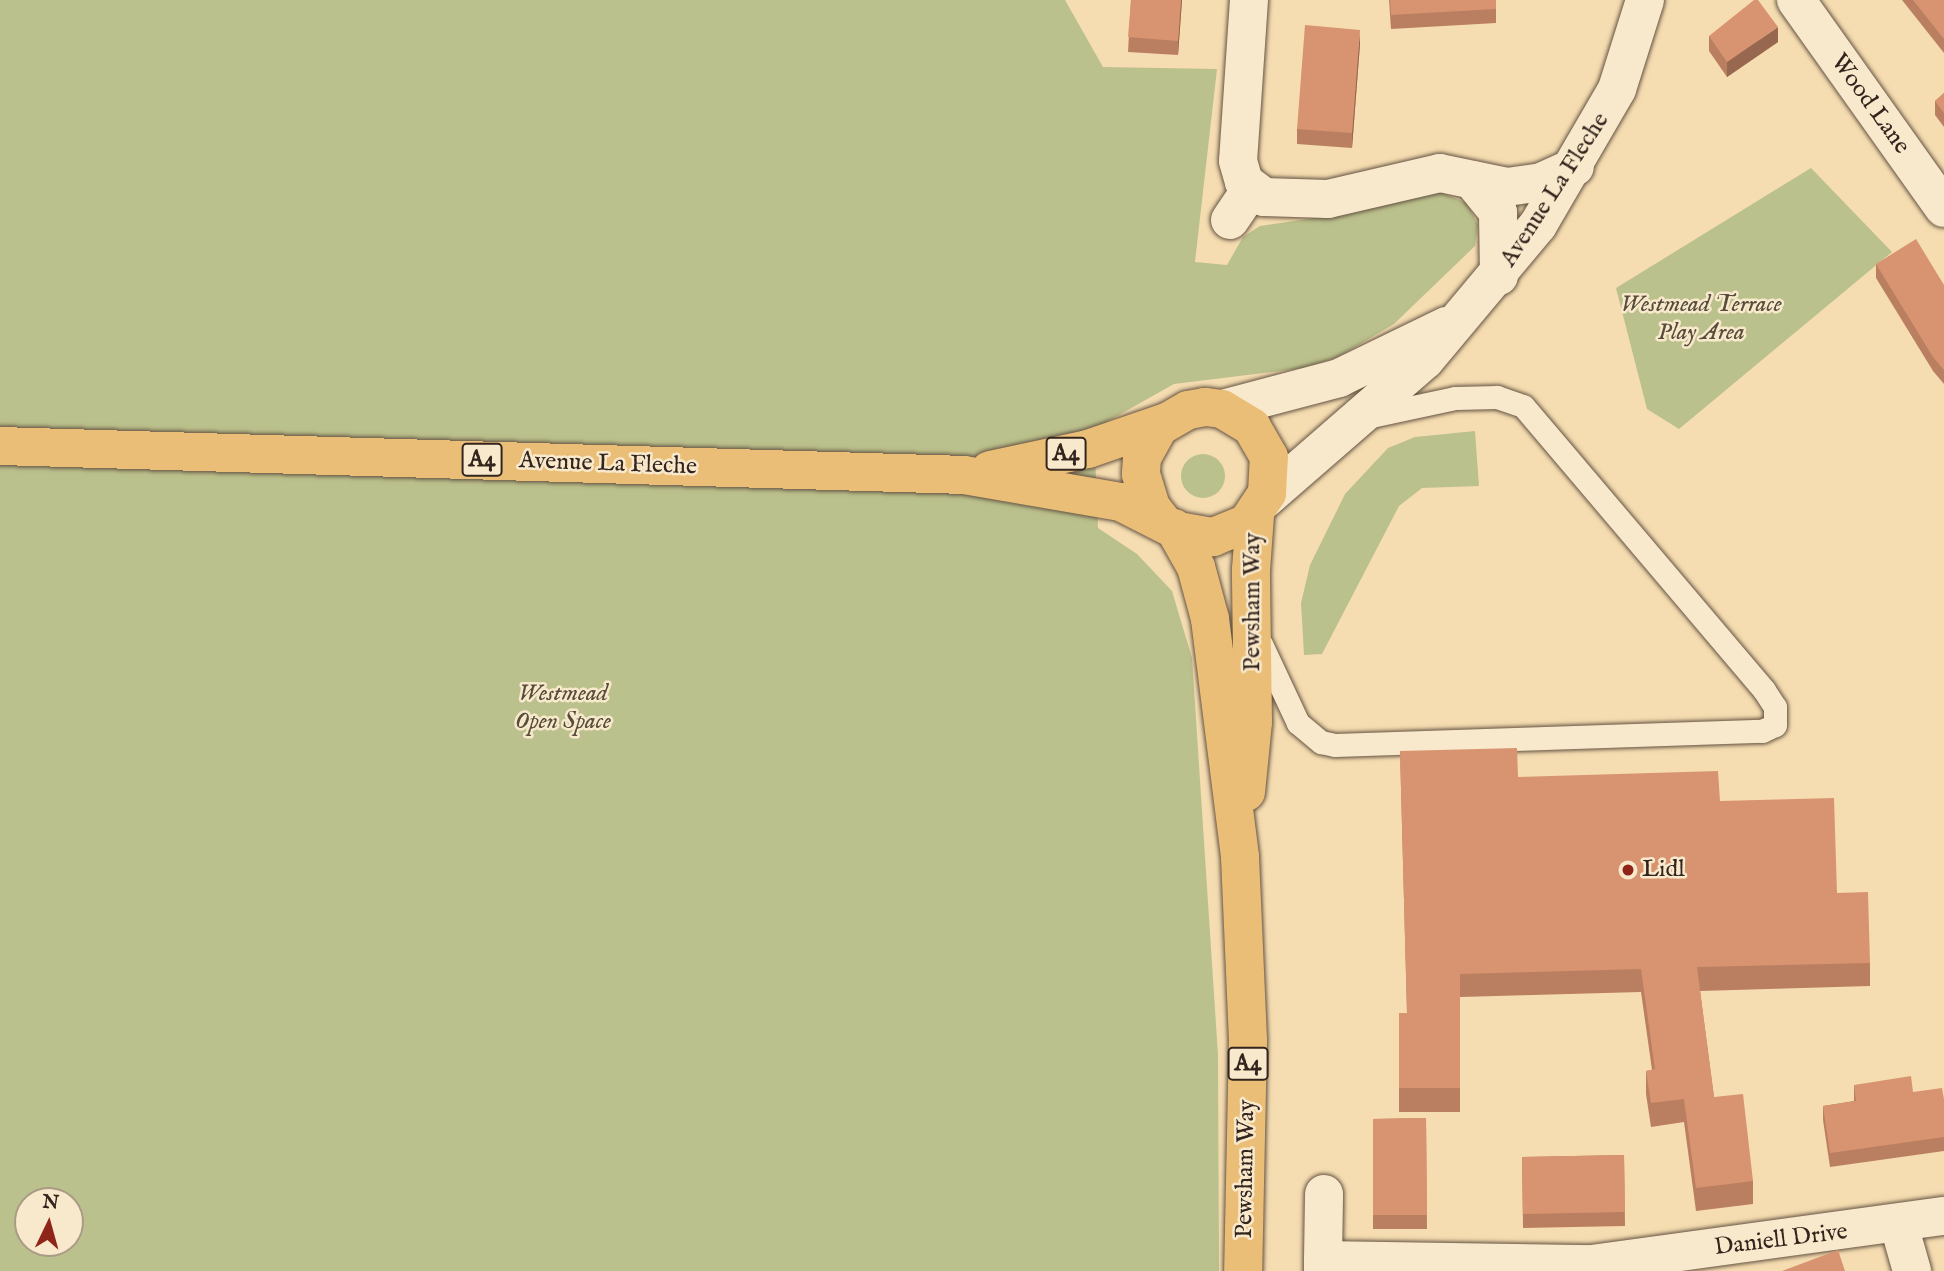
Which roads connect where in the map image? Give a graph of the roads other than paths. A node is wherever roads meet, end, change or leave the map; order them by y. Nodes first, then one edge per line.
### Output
1 (1249, 0) edge
2 (1796, 0) edge
3 (1646, 1) edge
4 (1575, 167) junction
5 (1472, 180) junction
6 (1944, 208) edge
7 (1499, 276) junction
8 (1451, 324) junction
9 (1222, 409) junction
10 (1362, 418) junction
11 (1166, 422) junction
12 (0, 446) edge
13 (964, 475) junction
14 (1259, 507) junction
15 (1168, 524) junction
16 (1252, 618) junction
17 (1240, 857) junction
18 (1324, 1194) dead end
19 (1944, 1216) edge
20 (1899, 1225) junction
21 (1323, 1265) edge
22 (1592, 1267) edge
23 (1243, 1271) edge
24 (1912, 1271) edge

1 - 5 street
2 - 6 street, Wood Lane
3 - 4 street, Avenue La Fleche
4 - 5 street
4 - 7 street, Avenue La Fleche
5 - 7 street
7 - 8 street, Avenue La Fleche
8 - 9 street, Avenue La Fleche
8 - 10 street, Avenue La Fleche
9 - 11 main road, Avenue La Fleche / A4
9 - 14 main road, A4
10 - 14 street, Avenue La Fleche
10 - 16 lane
11 - 13 main road, Avenue La Fleche / A4
11 - 15 main road, A4
12 - 13 main road, Avenue La Fleche / A4
13 - 15 main road, Avenue La Fleche / A4
14 - 15 main road, Avenue La Fleche / A4
14 - 16 main road, Pewsham Way / A4
15 - 17 main road, Pewsham Way / A4
16 - 17 main road, Pewsham Way / A4
17 - 23 main road, Pewsham Way / A4
18 - 21 street, Daniell Drive
19 - 20 street, Daniell Drive
20 - 22 street, Daniell Drive
20 - 24 street
21 - 22 street, Daniell Drive

